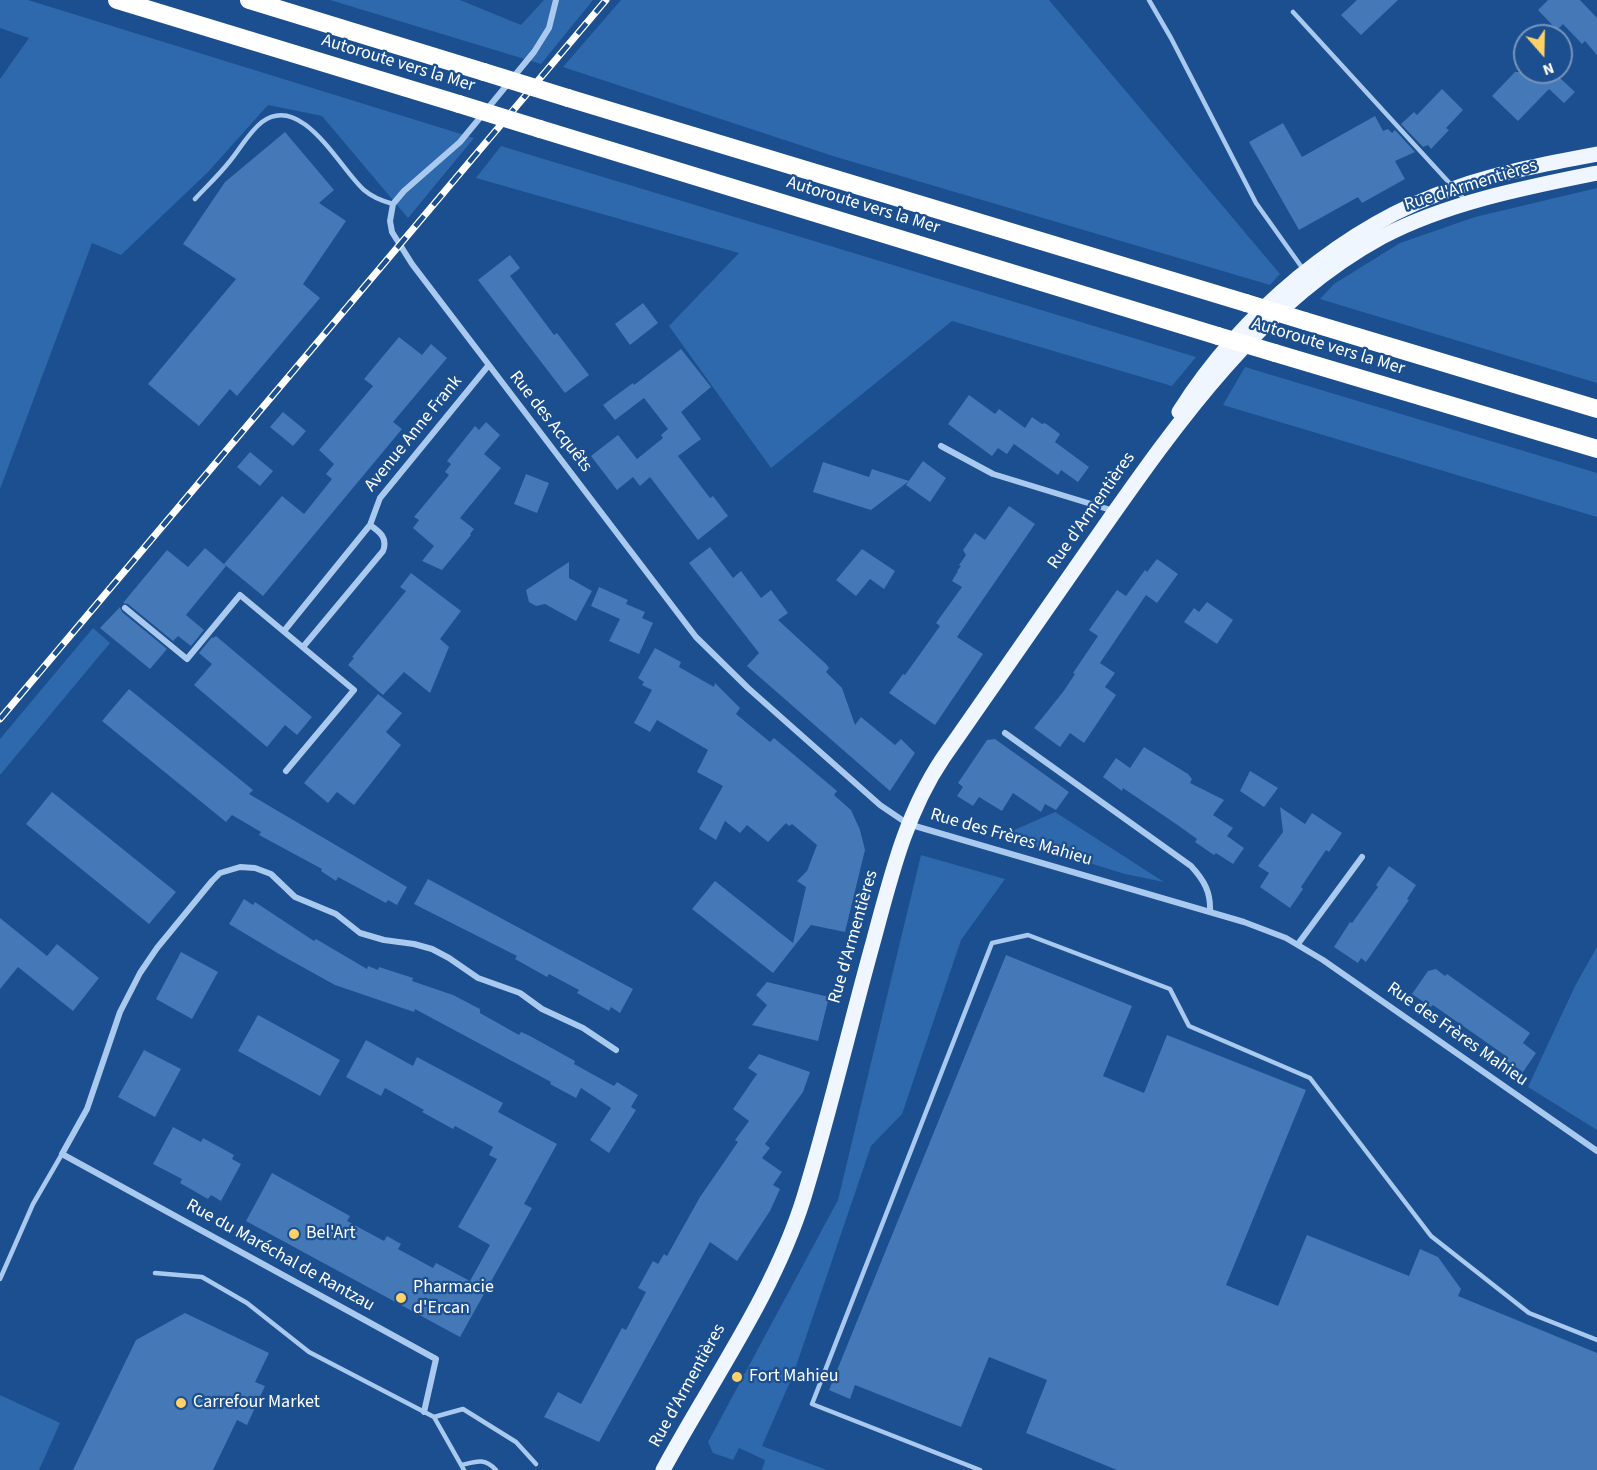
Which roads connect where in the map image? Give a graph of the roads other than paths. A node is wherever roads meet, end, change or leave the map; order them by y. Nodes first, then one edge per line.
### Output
1 (117, 0) edge
2 (249, 0) edge
3 (556, 0) edge
4 (1149, 0) edge
5 (1293, 12) dead end
6 (1597, 154) edge
7 (1597, 173) edge
8 (1454, 188) junction
9 (195, 199) dead end
10 (393, 204) junction
11 (1469, 204) junction
12 (1310, 277) junction
13 (489, 366) junction
14 (1597, 409) edge
15 (942, 446) dead end
16 (1597, 449) edge
17 (1115, 512) junction
18 (370, 525) junction
19 (125, 608) dead end
20 (284, 631) junction
21 (303, 647) junction
22 (1005, 733) dead end
23 (286, 771) dead end
24 (908, 824) junction
25 (1362, 857) dead end
26 (1210, 912) junction
27 (1298, 944) junction
28 (616, 1050) dead end
29 (1597, 1151) edge
30 (62, 1154) junction
31 (155, 1273) dead end
32 (0, 1279) edge
33 (1597, 1340) edge
34 (424, 1412) junction
35 (434, 1417) junction
36 (536, 1464) dead end
37 (463, 1468) edge
38 (496, 1470) edge
39 (663, 1470) edge
40 (980, 1470) edge

1 - 16 highway, Autoroute vers la Mer, bridge
2 - 14 highway, bridge
3 - 10 street
4 - 12 lane
5 - 8 lane
6 - 8 main road, Rue d'Armentières
7 - 11 main road, Rue d'Armentières
8 - 11 lane
8 - 12 main road, Rue d'Armentières
9 - 10 lane
10 - 13 street, Rue des Acquêts
11 - 12 main road, Rue d'Armentières
12 - 17 main road, Rue d'Armentières
13 - 18 street, Avenue Anne Frank
13 - 24 street, Rue des Acquêts
15 - 17 street
17 - 24 main road, Rue d'Armentières
18 - 20 street, Avenue Anne Frank
18 - 21 street
19 - 20 street
20 - 21 street
21 - 23 street
22 - 26 street
24 - 26 street, Rue des Frères Mahieu
24 - 39 main road, Rue d'Armentières
25 - 27 street
26 - 27 street, Rue des Frères Mahieu
27 - 29 street, Rue des Frères Mahieu
28 - 30 street
30 - 32 lane
30 - 34 street, Rue du Maréchal de Rantzau
31 - 34 lane
33 - 40 lane
34 - 35 lane
35 - 36 lane
35 - 37 lane
37 - 38 lane

